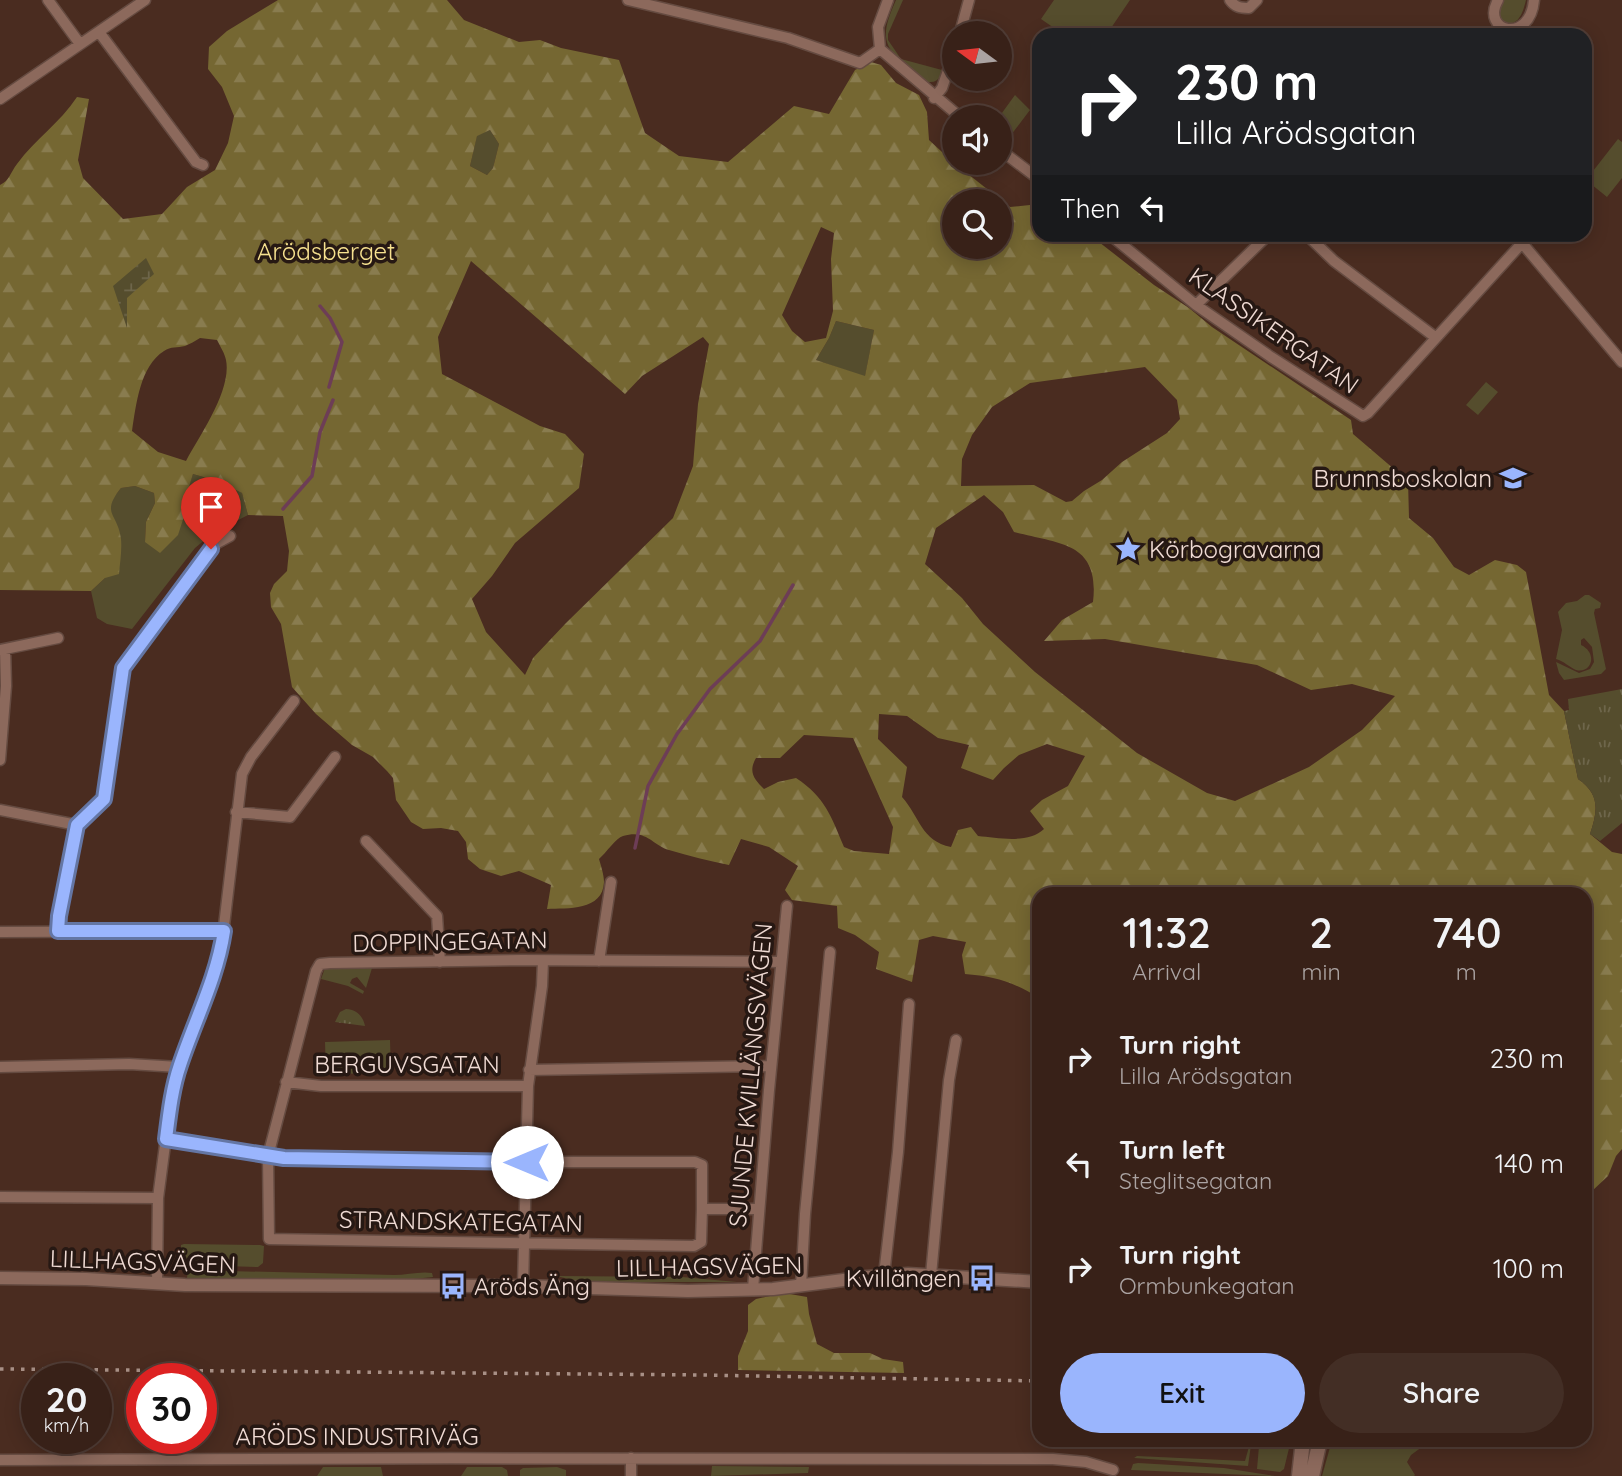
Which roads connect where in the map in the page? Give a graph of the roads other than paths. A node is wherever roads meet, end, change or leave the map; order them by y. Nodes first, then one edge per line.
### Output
1 (48, 0) edge
2 (145, 0) edge
3 (628, 0) edge
4 (888, 0) edge
5 (970, 0) edge
6 (1230, 0) edge
7 (1257, 0) edge
8 (1498, 0) edge
9 (1534, 0) edge
10 (964, 21) edge
11 (1501, 28) edge
12 (1521, 28) edge
13 (99, 32) junction
14 (80, 44) junction
15 (880, 49) junction
16 (942, 88) edge
17 (934, 98) junction
18 (0, 99) edge
19 (944, 105) edge
20 (1012, 159) edge
21 (203, 165) dead end
22 (1032, 174) edge
23 (1119, 242) edge
24 (1261, 242) edge
25 (1314, 242) edge
26 (1522, 243) joint
27 (1196, 305) junction
28 (1435, 337) junction
29 (1622, 362) edge
30 (230, 536) dead end
31 (58, 638) dead end
32 (3, 650) edge
33 (294, 701) dead end
34 (335, 757) dead end
35 (0, 760) edge
36 (0, 810) edge
37 (236, 812) junction
38 (77, 825) junction
39 (366, 841) dead end
40 (611, 882) dead end
41 (788, 906) dead end
42 (58, 931) junction
43 (224, 931) junction
44 (0, 932) edge
45 (830, 952) dead end
46 (543, 961) junction
47 (599, 961) junction
48 (781, 961) junction
49 (440, 962) junction
50 (909, 1004) dead end
51 (956, 1040) dead end
52 (771, 1066) junction
53 (0, 1067) edge
54 (179, 1067) junction
55 (529, 1070) junction
56 (286, 1082) junction
57 (528, 1086) junction
58 (166, 1139) junction
59 (268, 1156) junction
60 (527, 1162) junction
61 (0, 1198) edge
62 (158, 1198) junction
63 (702, 1209) junction
64 (760, 1209) junction
65 (525, 1243) junction
66 (884, 1275) junction
67 (930, 1275) junction
68 (0, 1278) edge
69 (1032, 1281) edge
70 (157, 1283) junction
71 (523, 1286) junction
72 (802, 1286) junction
73 (753, 1289) junction
74 (1302, 1447) edge
75 (1317, 1447) edge
76 (631, 1458) junction
77 (0, 1460) edge
78 (1113, 1470) dead end
79 (631, 1476) edge
80 (1299, 1476) edge
81 (1312, 1476) edge

1 - 14 street
2 - 13 street
3 - 15 street
4 - 15 street
5 - 10 street
6 - 7 street
8 - 11 street
9 - 12 street
13 - 14 street
13 - 21 street
14 - 18 street
15 - 17 street
16 - 17 street
17 - 19 street
20 - 22 street
23 - 27 street, KLASSIKERGATAN
24 - 27 street
25 - 28 street
26 - 28 street, KLASSIKERGATAN
26 - 29 street
27 - 28 street, KLASSIKERGATAN
30 - 38 street
31 - 32 street
32 - 35 street
33 - 37 street
34 - 37 street
36 - 38 street
37 - 43 street
38 - 42 street
39 - 49 street
40 - 47 street
41 - 48 street, SJUNDE KVILLÄNGSVÄGEN
42 - 43 street
42 - 44 street
43 - 54 street
45 - 72 street
46 - 47 street, DOPPINGEGATAN
46 - 49 street, DOPPINGEGATAN
46 - 55 street
47 - 48 street, DOPPINGEGATAN
48 - 52 street, SJUNDE KVILLÄNGSVÄGEN
49 - 56 street, DOPPINGEGATAN
50 - 66 street
51 - 67 street
52 - 55 street, BERGUVSGATAN
52 - 64 street, SJUNDE KVILLÄNGSVÄGEN
53 - 54 street
54 - 58 street
55 - 57 street
56 - 57 street, BERGUVSGATAN
56 - 59 street, DOPPINGEGATAN
57 - 60 street
58 - 59 street
58 - 62 street
59 - 60 street
59 - 65 street, STRANDSKATEGATAN
60 - 63 street
60 - 65 street
61 - 62 street
62 - 70 street
63 - 64 street
63 - 65 street, STRANDSKATEGATAN
64 - 73 street, SJUNDE KVILLÄNGSVÄGEN
65 - 71 street
66 - 67 street, LILLHAGSVÄGEN
66 - 72 street, LILLHAGSVÄGEN
67 - 69 street, LILLHAGSVÄGEN
68 - 70 street, LILLHAGSVÄGEN
70 - 71 street, LILLHAGSVÄGEN
71 - 73 street, LILLHAGSVÄGEN
72 - 73 street, LILLHAGSVÄGEN
74 - 80 main road
75 - 81 main road
76 - 77 street, ARÖDS INDUSTRIVÄG
76 - 78 street, ARÖDS INDUSTRIVÄG
76 - 79 street

